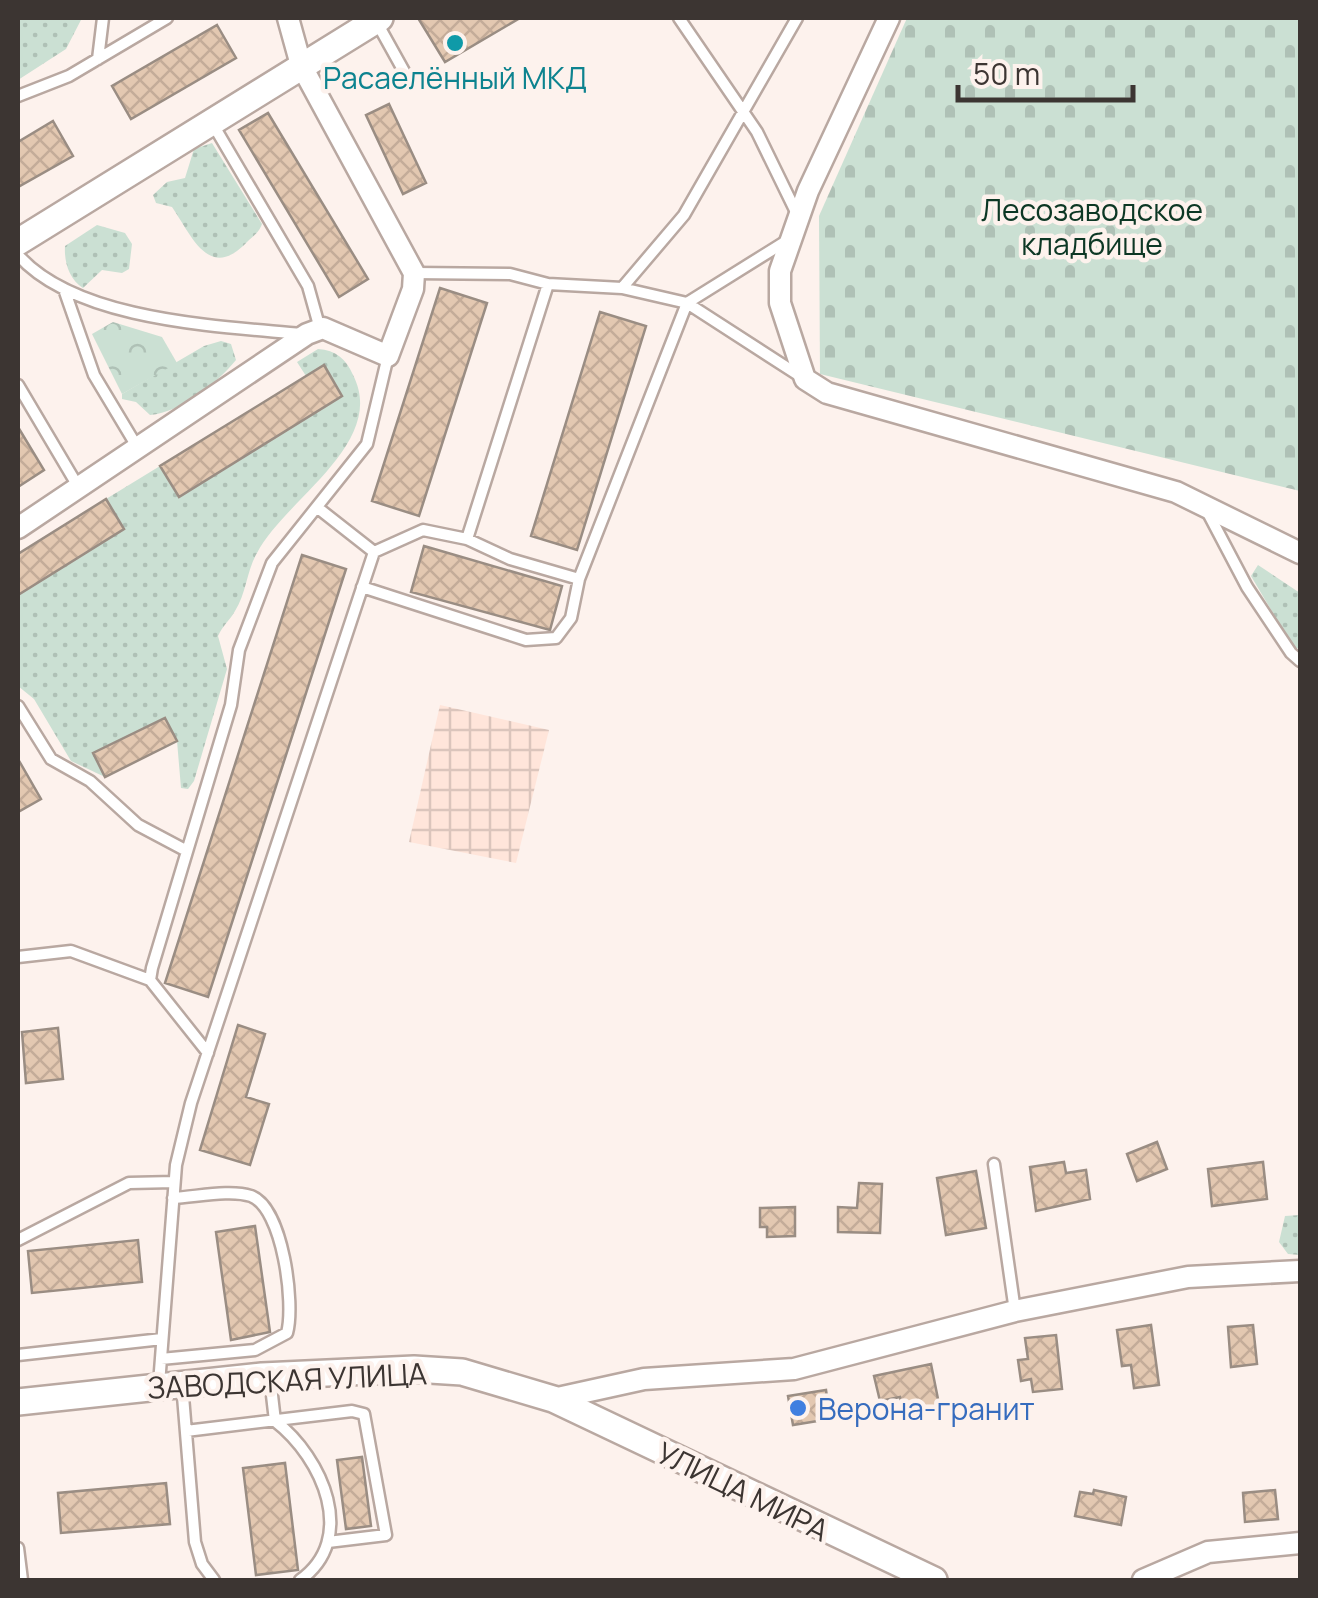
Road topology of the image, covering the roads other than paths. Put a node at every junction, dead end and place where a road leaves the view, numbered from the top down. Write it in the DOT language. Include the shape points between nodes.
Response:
graph roads {
  1 [pos="103,18"];
  2 [pos="167,18"];
  3 [pos="288,18"];
  4 [pos="679,18"];
  5 [pos="797,18"];
  6 [pos="889,18"];
  7 [pos="378,19"];
  8 [pos="98,58"];
  9 [pos="301,65"];
  10 [pos="411,84"];
  11 [pos="18,96"];
  12 [pos="742,110"];
  13 [pos="210,120"];
  14 [pos="795,227"];
  15 [pos="18,242"];
  16 [pos="18,255"];
  17 [pos="414,273"];
  18 [pos="548,284"];
  19 [pos="622,288"];
  20 [pos="64,290"];
  21 [pos="687,303"];
  22 [pos="314,332"];
  23 [pos="388,356"];
  24 [pos="805,379"];
  25 [pos="18,386"];
  26 [pos="139,450"];
  27 [pos="79,488"];
  28 [pos="1204,506"];
  29 [pos="318,508"];
  30 [pos="18,528"];
  31 [pos="466,539"];
  32 [pos="374,552"];
  33 [pos="1300,554"];
  34 [pos="580,579"];
  35 [pos="362,588"];
  36 [pos="1300,660"];
  37 [pos="18,706"];
  38 [pos="187,851"];
  39 [pos="18,956"];
  40 [pos="150,980"];
  41 [pos="208,1053"];
  42 [pos="994,1164"];
  43 [pos="174,1182"];
  44 [pos="173,1198"];
  45 [pos="18,1240"];
  46 [pos="1300,1271"];
  47 [pos="1014,1311"];
  48 [pos="162,1338"];
  49 [pos="18,1355"];
  50 [pos="161,1359"];
  51 [pos="270,1376"];
  52 [pos="170,1384"];
  53 [pos="554,1399"];
  54 [pos="18,1402"];
  55 [pos="275,1421"];
  56 [pos="186,1431"];
  57 [pos="328,1542"];
  58 [pos="1300,1542"];
  59 [pos="18,1548"];
  60 [pos="22,1580"];
  61 [pos="214,1580"];
  62 [pos="300,1580"];
  63 [pos="934,1580"];
  64 [pos="1143,1580"];
  1 -- 8 [label="lane"];
  2 -- 8 [label="lane"];
  3 -- 9 [label="street"];
  4 -- 12 [label="lane"];
  5 -- 12 [label="lane"];
  6 -- 14 [label="street"];
  7 -- 9 [label="street"];
  7 -- 10 [label="lane"];
  8 -- 11 [label="lane"];
  9 -- 13 [label="street"];
  9 -- 17 [label="street"];
  12 -- 14 [label="lane"];
  12 -- 19 [label="lane" via="684,214"];
  13 -- 15 [label="street"];
  13 -- 22 [label="lane" via="308,286"];
  14 -- 21 [label="lane"];
  14 -- 24 [label="street" via="780,271 780,303"];
  16 -- 20 [label="lane"];
  17 -- 18 [label="lane" via="510,274"];
  17 -- 23 [label="street"];
  18 -- 19 [label="lane"];
  18 -- 31 [label="lane"];
  19 -- 21 [label="lane"];
  20 -- 22 [label="lane" via="170,322"];
  20 -- 26 [label="lane" via="94,375"];
  21 -- 24 [label="lane"];
  21 -- 34 [label="lane"];
  22 -- 23 [label="street"];
  22 -- 26 [label="street"];
  23 -- 29 [label="lane" via="368,444"];
  24 -- 28 [label="street" via="827,393 1176,492"];
  25 -- 27 [label="lane"];
  26 -- 27 [label="street"];
  27 -- 30 [label="street"];
  28 -- 33 [label="street"];
  28 -- 36 [label="lane" via="1247,586"];
  29 -- 32 [label="lane"];
  29 -- 38 [label="lane" via="272,563 239,650 232,705"];
  31 -- 32 [label="lane" via="423,530"];
  31 -- 34 [label="lane"];
  32 -- 35 [label="lane"];
  34 -- 35 [label="lane" via="564,631 545,640 526,640"];
  35 -- 41 [label="lane"];
  37 -- 38 [label="lane" via="51,759 90,781 138,825"];
  38 -- 40 [label="lane"];
  39 -- 40 [label="lane" via="71,952"];
  40 -- 41 [label="lane"];
  41 -- 43 [label="lane"];
  42 -- 47 [label="lane"];
  43 -- 44 [label="lane"];
  43 -- 45 [label="lane" via="129,1183"];
  44 -- 48 [label="lane"];
  44 -- 50 [label="lane" via="246,1194 259,1200 277,1225 291,1317 287,1333 255,1350"];
  46 -- 47 [label="street" via="1188,1276"];
  47 -- 53 [label="street" via="794,1369 644,1379"];
  48 -- 49 [label="lane"];
  48 -- 50 [label="lane"];
  50 -- 52 [label="lane"];
  51 -- 52 [label="street, ЗАВОДСКАЯ УЛИЦА"];
  51 -- 53 [label="street, ЗАВОДСКАЯ УЛИЦА" via="414,1368 462,1372"];
  51 -- 55 [label="lane"];
  52 -- 54 [label="street, ЗАВОДСКАЯ УЛИЦА"];
  52 -- 56 [label="lane"];
  53 -- 63 [label="street, УЛИЦА МИРА"];
  55 -- 56 [label="lane"];
  55 -- 57 [label="lane" via="296,1436 326,1486"];
  55 -- 57 [label="lane" via="364,1414 386,1534"];
  56 -- 61 [label="lane" via="195,1542"];
  57 -- 62 [label="lane" via="321,1566"];
  58 -- 64 [label="street" via="1208,1552"];
  59 -- 60 [label="lane"];
}
